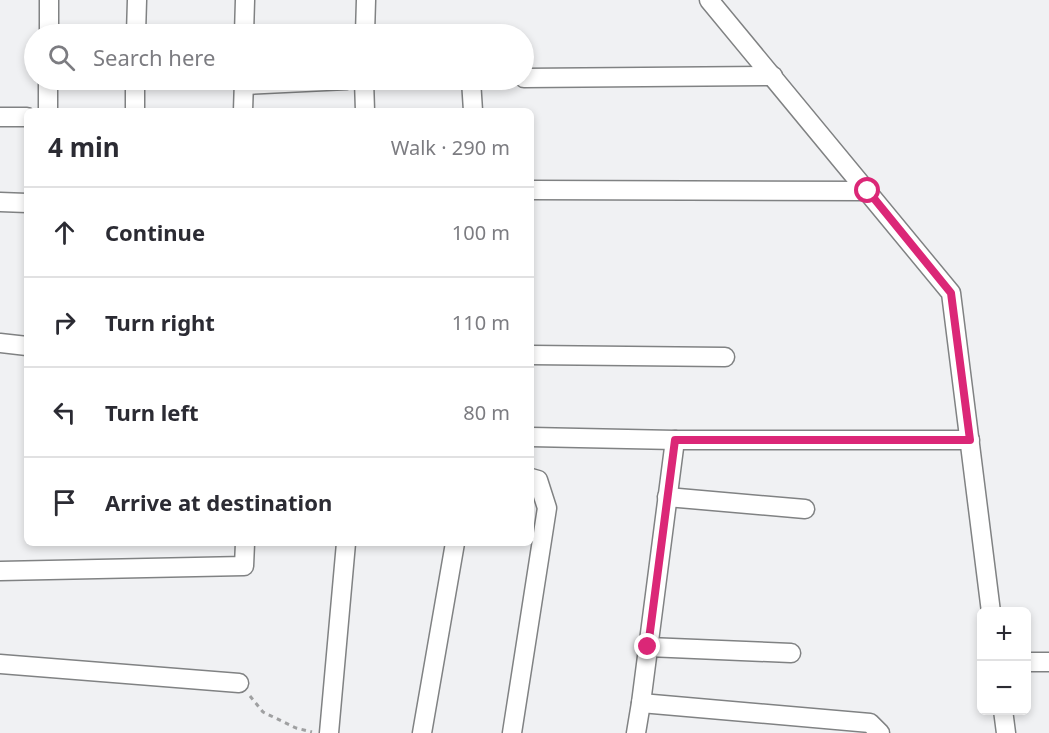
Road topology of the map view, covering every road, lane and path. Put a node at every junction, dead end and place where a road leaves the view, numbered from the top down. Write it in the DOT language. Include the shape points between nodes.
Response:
graph roads {
  1 [pos="49,0"];
  2 [pos="136,0"];
  3 [pos="245,0"];
  4 [pos="366,0"];
  5 [pos="709,0"];
  6 [pos="49,24"];
  7 [pos="136,24"];
  8 [pos="244,24"];
  9 [pos="365,24"];
  10 [pos="773,76"];
  11 [pos="534,78"];
  12 [pos="48,90"];
  13 [pos="135,90"];
  14 [pos="244,90"];
  15 [pos="364,90"];
  16 [pos="472,90"];
  17 [pos="48,108"];
  18 [pos="135,108"];
  19 [pos="243,108"];
  20 [pos="365,108"];
  21 [pos="473,108"];
  22 [pos="0,117"];
  23 [pos="24,117"];
  24 [pos="534,190"];
  25 [pos="868,191"];
  26 [pos="0,201"];
  27 [pos="24,203"];
  28 [pos="0,343"];
  29 [pos="24,346"];
  30 [pos="534,355"];
  31 [pos="725,357"];
  32 [pos="534,437"];
  33 [pos="675,440"];
  34 [pos="970,440"];
  35 [pos="534,479"];
  36 [pos="667,497"];
  37 [pos="805,509"];
  38 [pos="245,546"];
  39 [pos="346,546"];
  40 [pos="454,546"];
  41 [pos="0,571"];
  42 [pos="990,607"];
  43 [pos="648,647"];
  44 [pos="790,653"];
  45 [pos="1031,662"];
  46 [pos="1049,662"];
  47 [pos="0,664"];
  48 [pos="239,683"];
  49 [pos="641,703"];
  50 [pos="1004,715"];
  51 [pos="319,733"];
  52 [pos="329,733"];
  53 [pos="422,733"];
  54 [pos="512,733"];
  55 [pos="636,733"];
  56 [pos="880,733"];
  57 [pos="1006,733"];
  1 -- 6 [label="street"];
  2 -- 7 [label="street"];
  3 -- 8 [label="street"];
  4 -- 9 [label="street"];
  5 -- 10 [label="street"];
  10 -- 11 [label="street"];
  10 -- 25 [label="street"];
  12 -- 17 [label="street"];
  13 -- 18 [label="street"];
  14 -- 19 [label="street"];
  15 -- 20 [label="street"];
  16 -- 21 [label="street"];
  22 -- 23 [label="street"];
  24 -- 25 [label="street"];
  25 -- 34 [label="street" via="951,293"];
  26 -- 27 [label="street"];
  28 -- 29 [label="street"];
  30 -- 31 [label="street"];
  32 -- 33 [label="street"];
  33 -- 34 [label="street"];
  33 -- 36 [label="street"];
  34 -- 42 [label="street"];
  35 -- 54 [label="street" via="538,480 547,508"];
  36 -- 37 [label="street"];
  36 -- 43 [label="street"];
  38 -- 41 [label="street" via="244,566"];
  39 -- 52 [label="street"];
  40 -- 53 [label="street"];
  43 -- 44 [label="street"];
  43 -- 49 [label="street"];
  45 -- 46 [label="street"];
  47 -- 48 [label="street"];
  48 -- 51 [label="path" via="263,712 296,728"];
  49 -- 55 [label="street"];
  49 -- 56 [label="street" via="870,723"];
  50 -- 57 [label="street"];
}
